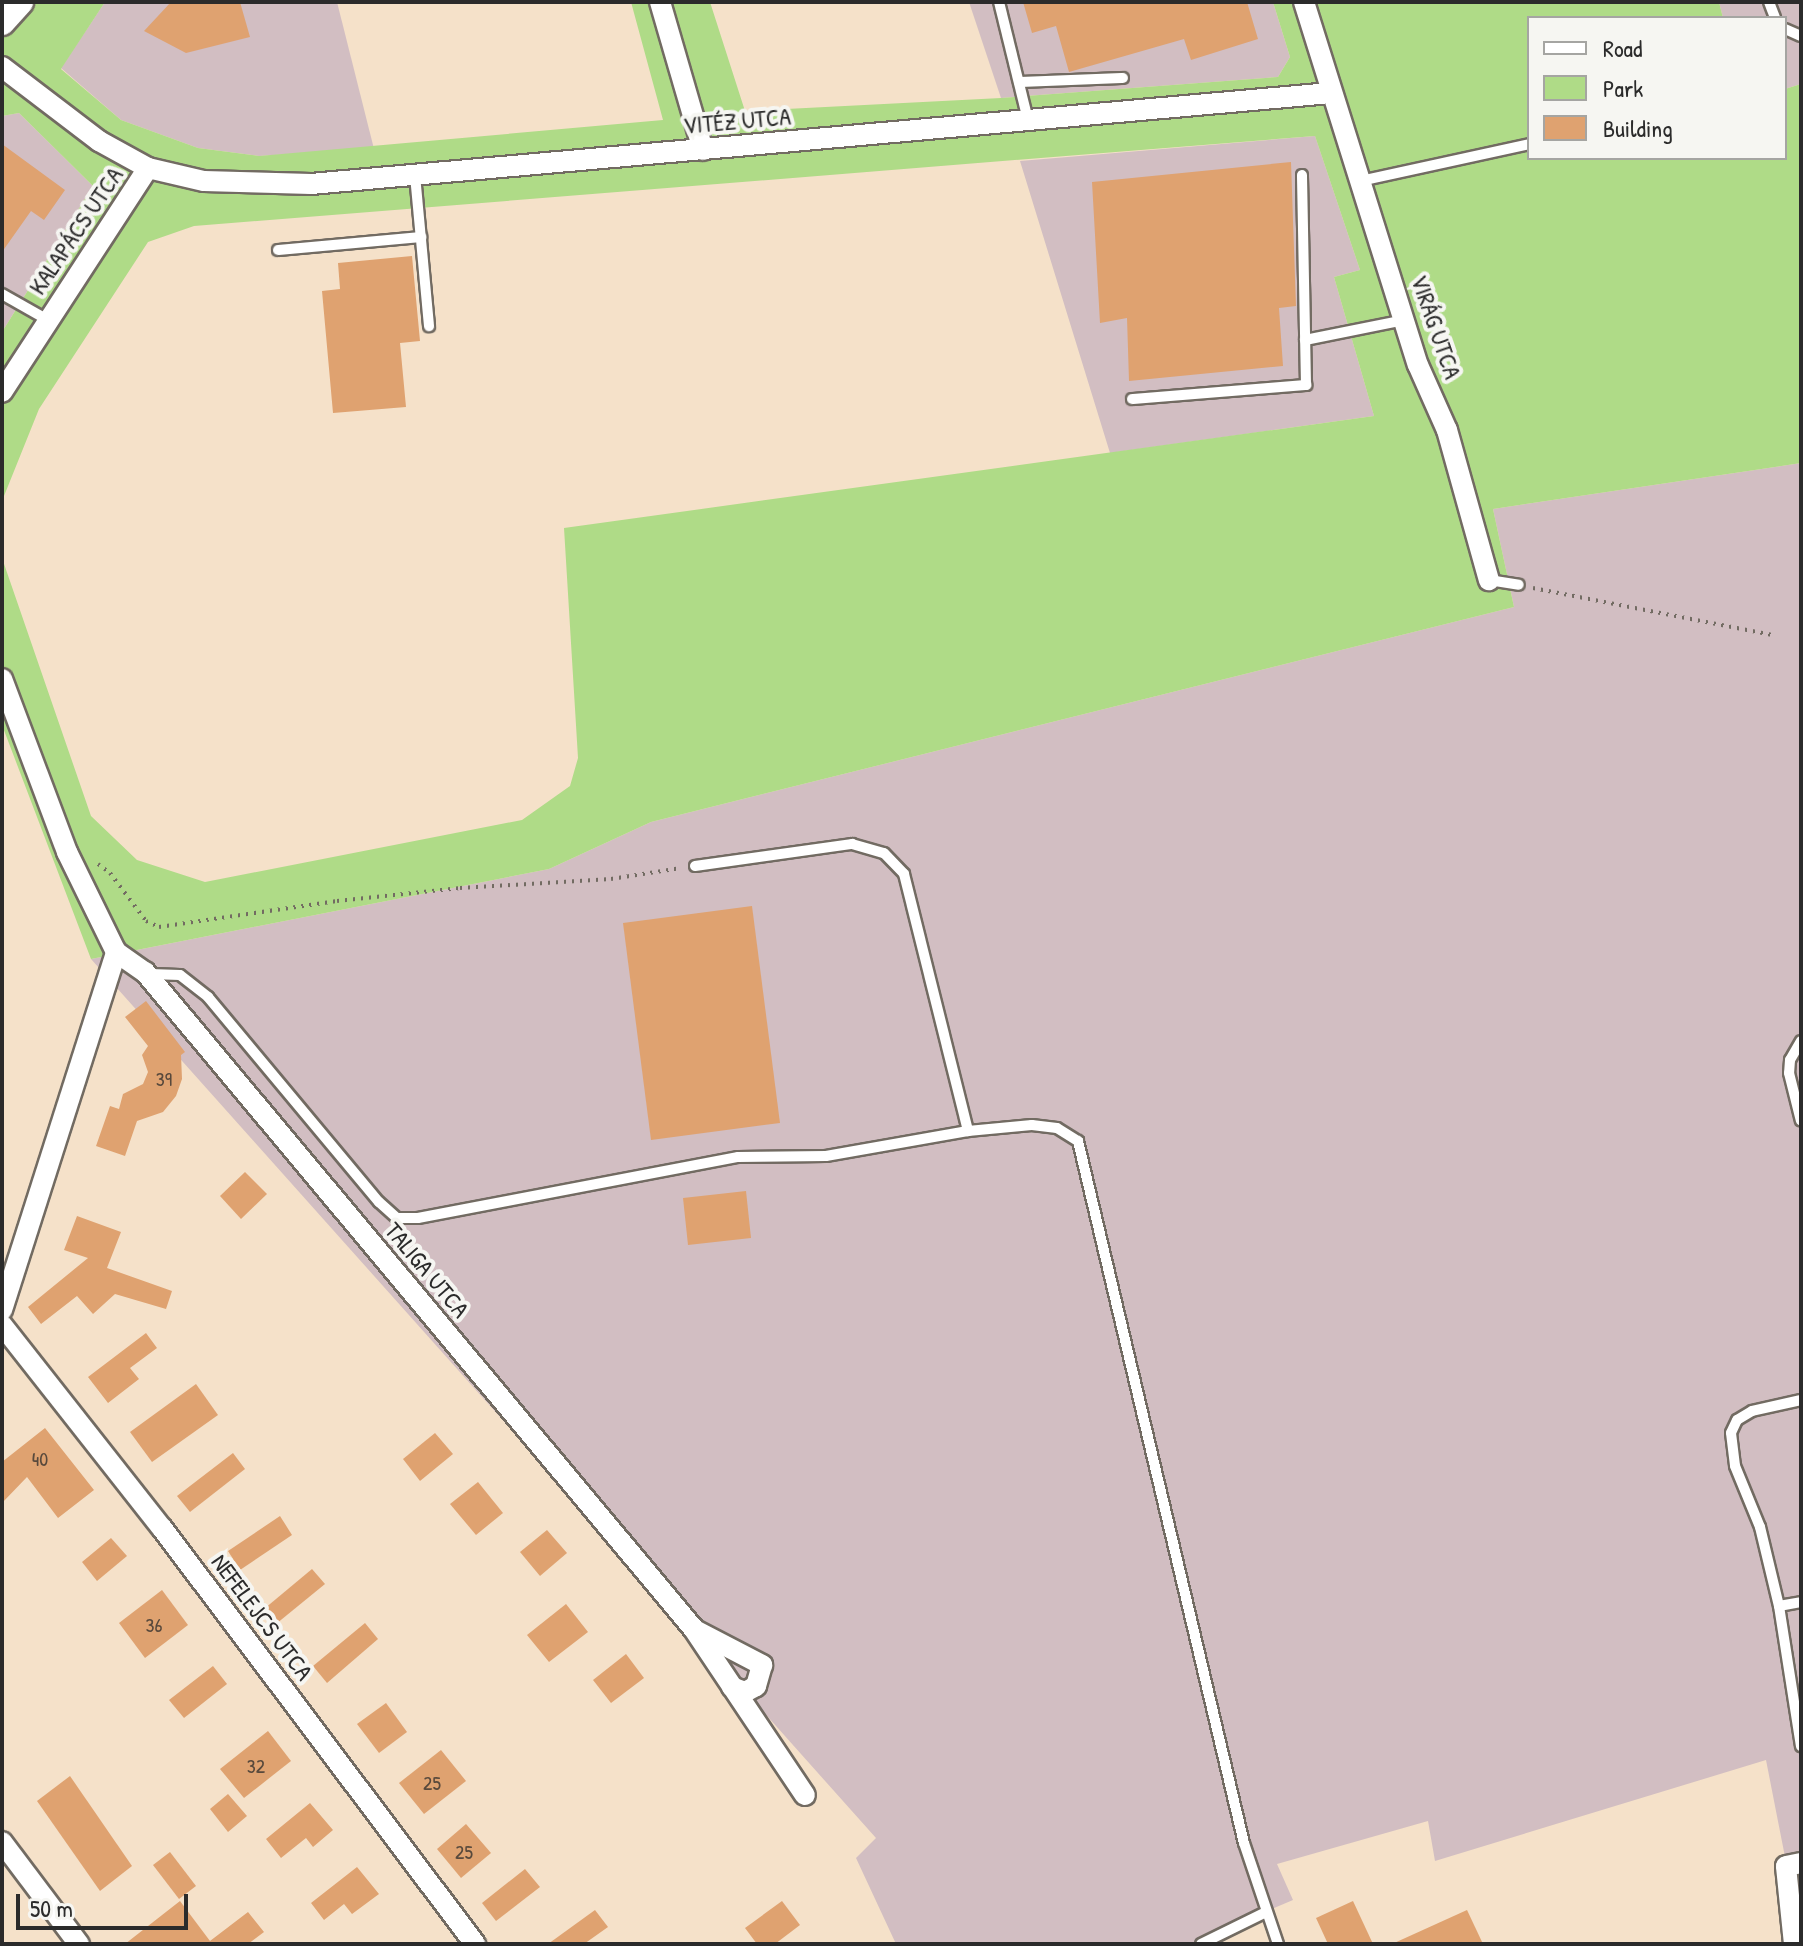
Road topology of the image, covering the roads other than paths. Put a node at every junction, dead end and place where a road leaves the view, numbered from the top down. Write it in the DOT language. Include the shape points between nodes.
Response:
graph roads {
  1 [pos="20,2"];
  2 [pos="660,2"];
  3 [pos="999,2"];
  4 [pos="1304,2"];
  5 [pos="2,22"];
  6 [pos="2,67"];
  7 [pos="1123,78"];
  8 [pos="1019,82"];
  9 [pos="1331,93"];
  10 [pos="1028,121"];
  11 [pos="1527,144"];
  12 [pos="703,150"];
  13 [pos="148,168"];
  14 [pos="415,175"];
  15 [pos="1302,175"];
  16 [pos="1360,181"];
  17 [pos="421,237"];
  18 [pos="278,250"];
  19 [pos="2,294"];
  20 [pos="48,320"];
  21 [pos="1404,320"];
  22 [pos="429,326"];
  23 [pos="1305,340"];
  24 [pos="2,392"];
  25 [pos="1132,399"];
  26 [pos="1489,580"];
  27 [pos="1519,585"];
  28 [pos="2,679"];
  29 [pos="695,866"];
  30 [pos="116,952"];
  31 [pos="145,972"];
  32 [pos="1801,1041"];
  33 [pos="1801,1121"];
  34 [pos="968,1131"];
  35 [pos="2,1310"];
  36 [pos="2,1325"];
  37 [pos="1801,1400"];
  38 [pos="1801,1602"];
  39 [pos="1779,1606"];
  40 [pos="693,1628"];
  41 [pos="732,1687"];
  42 [pos="1801,1746"];
  43 [pos="805,1795"];
  44 [pos="2,1842"];
  45 [pos="1801,1863"];
  46 [pos="1266,1912"];
  47 [pos="79,1944"];
  48 [pos="475,1944"];
  49 [pos="1201,1944"];
  50 [pos="1278,1944"];
  51 [pos="1794,1944"];
  1 -- 5 [label="street"];
  2 -- 12 [label="street"];
  3 -- 8 [label="lane"];
  4 -- 9 [label="street, VIRÁG UTCA"];
  6 -- 13 [label="street, KALAPÁCS UTCA" via="88,134"];
  7 -- 8 [label="lane"];
  8 -- 10 [label="lane"];
  9 -- 10 [label="street, VITÉZ UTCA"];
  9 -- 16 [label="street, VIRÁG UTCA"];
  10 -- 12 [label="street, VITÉZ UTCA"];
  11 -- 16 [label="lane"];
  12 -- 14 [label="street, VITÉZ UTCA"];
  13 -- 14 [label="street, VITÉZ UTCA" via="204,181 267,186"];
  13 -- 20 [label="street, KALAPÁCS UTCA"];
  14 -- 17 [label="lane"];
  15 -- 23 [label="lane"];
  16 -- 21 [label="street, VIRÁG UTCA"];
  17 -- 18 [label="lane"];
  17 -- 22 [label="lane"];
  19 -- 20 [label="lane"];
  20 -- 24 [label="street, KALAPÁCS UTCA"];
  21 -- 23 [label="lane"];
  21 -- 26 [label="street, VIRÁG UTCA" via="1447,430"];
  23 -- 25 [label="lane" via="1306,385"];
  26 -- 27 [label="lane"];
  28 -- 30 [label="street" via="67,852"];
  29 -- 34 [label="lane" via="852,844 884,853 904,874"];
  30 -- 31 [label="street, TALIGA UTCA"];
  30 -- 35 [label="street"];
  31 -- 34 [label="lane" via="180,975 208,997 397,1218 738,1157 826,1156"];
  31 -- 40 [label="street, TALIGA UTCA"];
  32 -- 33 [label="lane" via="1789,1073"];
  34 -- 46 [label="lane" via="1032,1125 1057,1128 1078,1141 1244,1843"];
  36 -- 48 [label="street, NEFELEJCS UTCA"];
  37 -- 39 [label="lane" via="1752,1411 1737,1420 1731,1433 1735,1466 1760,1527"];
  38 -- 39 [label="lane"];
  39 -- 42 [label="lane"];
  40 -- 41 [label="street, TALIGA UTCA"];
  40 -- 41 [label="street, TALIGA UTCA" via="762,1665 756,1686 745,1692"];
  41 -- 43 [label="street, TALIGA UTCA"];
  44 -- 47 [label="street"];
  45 -- 51 [label="street" via="1786,1866"];
  46 -- 49 [label="lane"];
  46 -- 50 [label="lane"];
}
